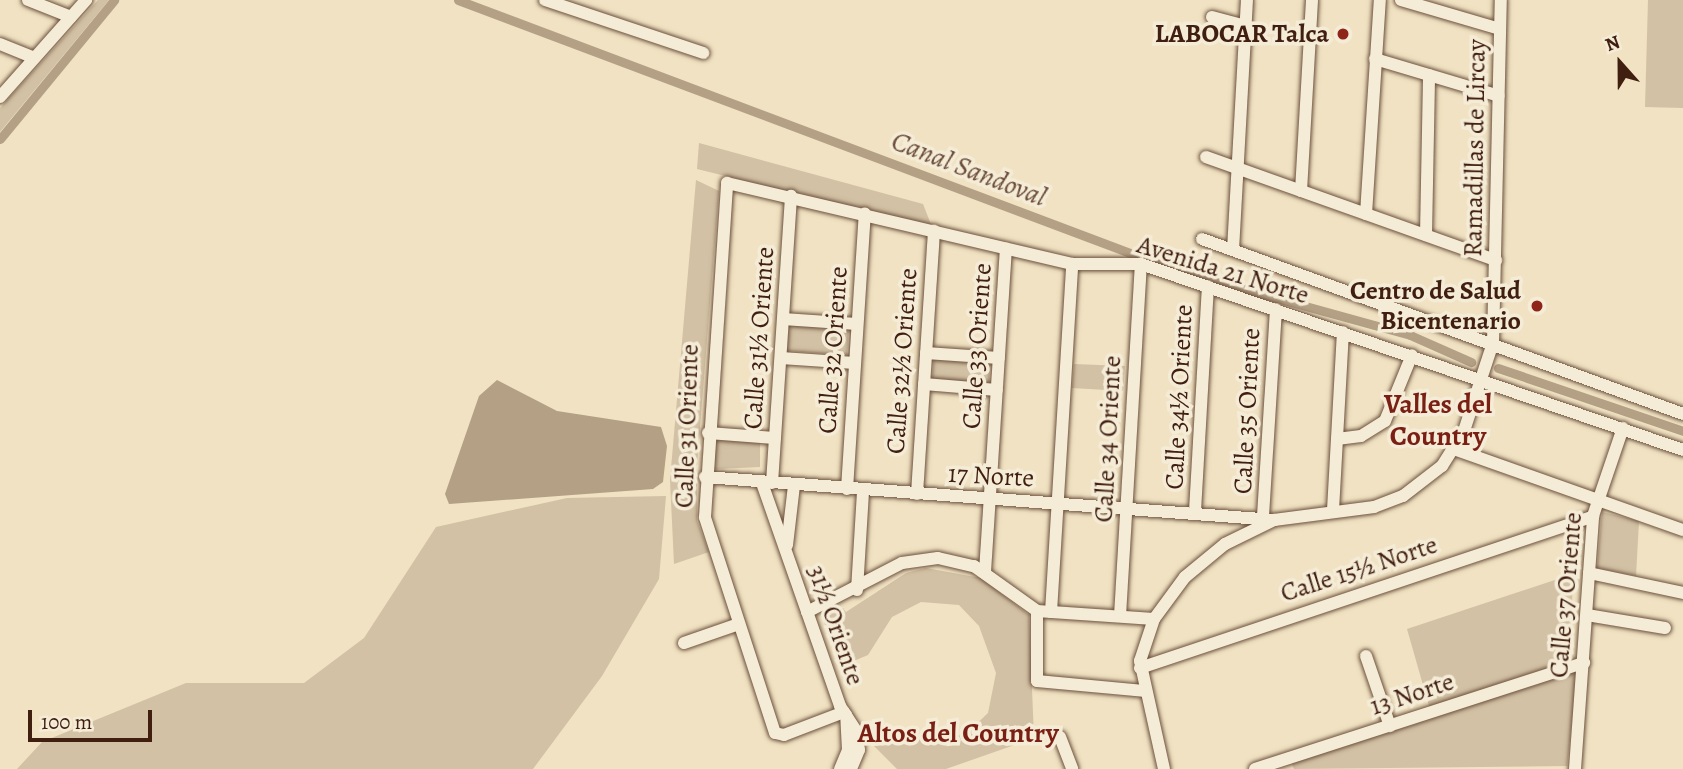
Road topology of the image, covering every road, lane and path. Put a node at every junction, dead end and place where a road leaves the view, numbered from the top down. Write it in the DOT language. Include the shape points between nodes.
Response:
graph roads {
  1 [pos="28,0"];
  2 [pos="86,0"];
  3 [pos="545,0"];
  4 [pos="1247,0"];
  5 [pos="1312,0"];
  6 [pos="1380,0"];
  7 [pos="1401,0"];
  8 [pos="1501,0"];
  9 [pos="71,17"];
  10 [pos="1212,17"];
  11 [pos="1246,26"];
  12 [pos="1500,29"];
  13 [pos="0,44"];
  14 [pos="703,52"];
  15 [pos="34,58"];
  16 [pos="1375,59"];
  17 [pos="1429,75"];
  18 [pos="1499,96"];
  19 [pos="0,97"];
  20 [pos="1206,157"];
  21 [pos="1237,168"];
  22 [pos="723,191"];
  23 [pos="1301,191"];
  24 [pos="791,196"];
  25 [pos="864,214"];
  26 [pos="1366,214"];
  27 [pos="934,231"];
  28 [pos="1426,236"];
  29 [pos="1202,239"];
  30 [pos="1006,249"];
  31 [pos="1233,250"];
  32 [pos="1496,260"];
  33 [pos="1072,264"];
  34 [pos="1140,264"];
  35 [pos="1209,286"];
  36 [pos="1276,309"];
  37 [pos="783,319"];
  38 [pos="858,324"];
  39 [pos="1342,332"];
  40 [pos="1493,343"];
  41 [pos="926,353"];
  42 [pos="1412,355"];
  43 [pos="780,358"];
  44 [pos="999,358"];
  45 [pos="855,363"];
  46 [pos="1482,379"];
  47 [pos="924,384"];
  48 [pos="997,390"];
  49 [pos="1683,414"];
  50 [pos="1623,428"];
  51 [pos="708,433"];
  52 [pos="775,438"];
  53 [pos="1337,439"];
  54 [pos="1454,449"];
  55 [pos="1683,450"];
  56 [pos="705,477"];
  57 [pos="767,483"];
  58 [pos="794,485"];
  59 [pos="847,489"];
  60 [pos="863,491"];
  61 [pos="917,494"];
  62 [pos="990,498"];
  63 [pos="1596,501"];
  64 [pos="1058,502"];
  65 [pos="1126,507"];
  66 [pos="1333,510"];
  67 [pos="1195,511"];
  68 [pos="1593,516"];
  69 [pos="1269,518"];
  70 [pos="1683,530"];
  71 [pos="787,549"];
  72 [pos="985,572"];
  73 [pos="1589,573"];
  74 [pos="857,590"];
  75 [pos="1683,593"];
  76 [pos="1037,611"];
  77 [pos="807,612"];
  78 [pos="1051,612"];
  79 [pos="1587,615"];
  80 [pos="1120,616"];
  81 [pos="1154,619"];
  82 [pos="739,624"];
  83 [pos="1665,628"];
  84 [pos="684,643"];
  85 [pos="1366,656"];
  86 [pos="1584,663"];
  87 [pos="1140,668"];
  88 [pos="1144,691"];
  89 [pos="845,713"];
  90 [pos="1390,726"];
  91 [pos="1060,737"];
  92 [pos="840,769"];
  93 [pos="851,769"];
  94 [pos="1072,769"];
  95 [pos="1164,769"];
  96 [pos="1255,769"];
  97 [pos="1575,769"];
  1 -- 9 [label="street"];
  2 -- 9 [label="street"];
  3 -- 14 [label="street"];
  4 -- 11 [label="street"];
  5 -- 23 [label="street"];
  6 -- 16 [label="street"];
  7 -- 12 [label="street"];
  8 -- 12 [label="street, Ramadillas de Lircay"];
  9 -- 15 [label="street"];
  10 -- 11 [label="street"];
  11 -- 21 [label="street"];
  12 -- 18 [label="street, Ramadillas de Lircay"];
  13 -- 15 [label="street"];
  15 -- 19 [label="street"];
  16 -- 17 [label="street"];
  16 -- 26 [label="street"];
  17 -- 18 [label="street"];
  17 -- 28 [label="street"];
  18 -- 32 [label="street, Ramadillas de Lircay"];
  20 -- 21 [label="street"];
  21 -- 23 [label="street"];
  21 -- 31 [label="street"];
  22 -- 24 [label="street, Avenida 21 Norte" via="736,181"];
  22 -- 51 [label="street, Calle 31 Oriente"];
  23 -- 26 [label="street"];
  24 -- 25 [label="street, Avenida 21 Norte"];
  24 -- 37 [label="street, Calle 31½ Oriente"];
  25 -- 27 [label="street, Avenida 21 Norte"];
  25 -- 38 [label="street, Calle 32 Oriente"];
  26 -- 28 [label="street"];
  27 -- 30 [label="street, Avenida 21 Norte"];
  27 -- 41 [label="street, Calle 32½ Oriente"];
  28 -- 32 [label="street"];
  29 -- 31 [label="street, Avenida 21 Norte"];
  30 -- 33 [label="street, Avenida 21 Norte"];
  30 -- 44 [label="street, Calle 33 Oriente"];
  31 -- 40 [label="street, Avenida 21 Norte"];
  32 -- 40 [label="street, Ramadillas de Lircay"];
  33 -- 34 [label="street, Avenida 21 Norte"];
  33 -- 64 [label="street"];
  34 -- 35 [label="street, Avenida 21 Norte"];
  34 -- 65 [label="street, Calle 34 Oriente"];
  35 -- 36 [label="street, Avenida 21 Norte"];
  35 -- 67 [label="street, Calle 34½ Oriente"];
  36 -- 39 [label="street, Avenida 21 Norte"];
  36 -- 69 [label="street, Calle 35 Oriente"];
  37 -- 38 [label="street"];
  37 -- 43 [label="street, Calle 31½ Oriente"];
  38 -- 45 [label="street, Calle 32 Oriente"];
  39 -- 42 [label="street, Avenida 21 Norte"];
  39 -- 53 [label="street"];
  40 -- 46 [label="street, Ramadillas de Lircay"];
  40 -- 49 [label="street, Avenida 21 Norte"];
  41 -- 44 [label="street"];
  41 -- 47 [label="street, Calle 32½ Oriente"];
  42 -- 46 [label="street, Avenida 21 Norte"];
  42 -- 53 [label="street" via="1385,421 1361,436"];
  43 -- 45 [label="street"];
  43 -- 52 [label="street, Calle 31½ Oriente"];
  44 -- 48 [label="street, Calle 33 Oriente"];
  45 -- 59 [label="street, Calle 32 Oriente"];
  46 -- 50 [label="street, Avenida 21 Norte"];
  46 -- 54 [label="street, Ramadillas de Lircay"];
  47 -- 48 [label="street"];
  47 -- 61 [label="street, Calle 32½ Oriente"];
  48 -- 62 [label="street, Calle 33 Oriente"];
  50 -- 55 [label="street, Avenida 21 Norte"];
  50 -- 63 [label="street, Calle 37 Oriente"];
  51 -- 52 [label="street"];
  51 -- 56 [label="street, Calle 31 Oriente"];
  52 -- 57 [label="street, Calle 31½ Oriente"];
  53 -- 66 [label="street"];
  54 -- 63 [label="street"];
  54 -- 66 [label="street" via="1403,496 1374,507"];
  56 -- 57 [label="street, 17 Norte"];
  56 -- 82 [label="street, Calle 31 Oriente" via="708,528"];
  57 -- 58 [label="street, 17 Norte"];
  57 -- 71 [label="street, 31½ Oriente"];
  58 -- 59 [label="street, 17 Norte"];
  58 -- 71 [label="street, 31½ Oriente"];
  59 -- 60 [label="street, 17 Norte"];
  60 -- 61 [label="street, 17 Norte"];
  60 -- 74 [label="street"];
  61 -- 62 [label="street, 17 Norte"];
  62 -- 64 [label="street, 17 Norte"];
  62 -- 72 [label="street, Calle 33 Oriente"];
  63 -- 68 [label="street, Calle 37 Oriente"];
  63 -- 70 [label="street"];
  64 -- 65 [label="street, 17 Norte"];
  64 -- 78 [label="street"];
  65 -- 67 [label="street, 17 Norte"];
  65 -- 80 [label="street, Calle 34 Oriente"];
  66 -- 69 [label="street"];
  67 -- 69 [label="street, 17 Norte"];
  68 -- 73 [label="street, Calle 37 Oriente"];
  68 -- 87 [label="street, Calle 15½ Norte"];
  69 -- 81 [label="street" via="1206,558"];
  71 -- 77 [label="street, 31½ Oriente"];
  72 -- 74 [label="street" via="966,562 922,558 893,567"];
  72 -- 76 [label="street"];
  73 -- 75 [label="street"];
  73 -- 79 [label="street, Calle 37 Oriente"];
  74 -- 77 [label="street"];
  76 -- 78 [label="street"];
  76 -- 88 [label="street" via="1035,679"];
  77 -- 89 [label="street, 31½ Oriente"];
  78 -- 80 [label="street"];
  79 -- 83 [label="street"];
  79 -- 86 [label="street, Calle 37 Oriente"];
  80 -- 81 [label="street"];
  81 -- 87 [label="street"];
  82 -- 84 [label="street"];
  82 -- 89 [label="street, Calle 31 Oriente" via="777,735"];
  85 -- 90 [label="street"];
  86 -- 90 [label="street, 13 Norte"];
  86 -- 97 [label="street, Calle 37 Oriente"];
  87 -- 88 [label="street"];
  88 -- 95 [label="street"];
  89 -- 92 [label="street, 31½ Oriente" via="848,750"];
  89 -- 93 [label="street, 31½ Oriente" via="859,744"];
  90 -- 96 [label="street, 13 Norte"];
  91 -- 94 [label="street"];
}
